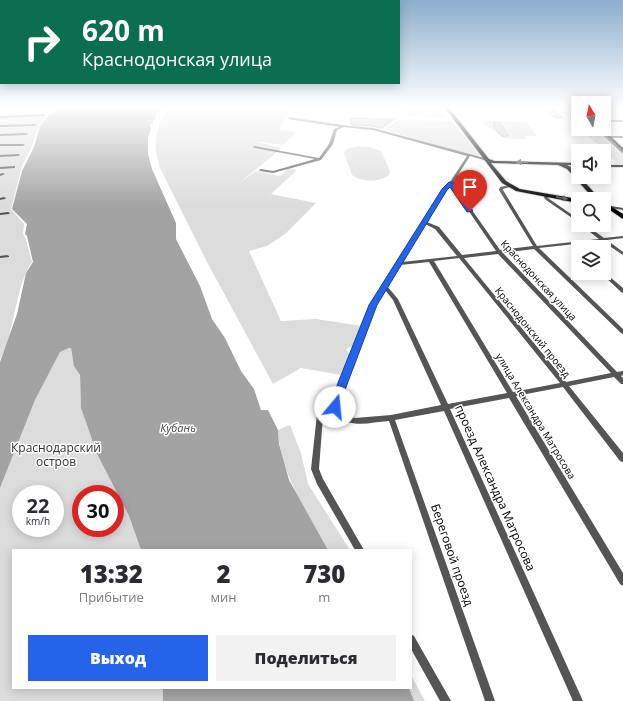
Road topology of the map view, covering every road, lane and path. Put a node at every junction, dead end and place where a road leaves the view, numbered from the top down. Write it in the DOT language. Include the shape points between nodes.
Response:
graph roads {
  1 [pos="332,141"];
  2 [pos="414,141"];
  3 [pos="472,141"];
  4 [pos="612,141"];
  5 [pos="23,144"];
  6 [pos="0,145"];
  7 [pos="255,147"];
  8 [pos="623,151"];
  9 [pos="18,155"];
  10 [pos="0,156"];
  11 [pos="468,156"];
  12 [pos="320,159"];
  13 [pos="487,160"];
  14 [pos="558,163"];
  15 [pos="571,164"];
  16 [pos="611,166"];
  17 [pos="623,166"];
  18 [pos="14,167"];
  19 [pos="0,168"];
  20 [pos="569,168"];
  21 [pos="260,170"];
  22 [pos="451,183"];
  23 [pos="509,186"];
  24 [pos="591,192"];
  25 [pos="546,195"];
  26 [pos="571,200"];
  27 [pos="611,206"];
  28 [pos="611,209"];
  29 [pos="623,209"];
  30 [pos="8,213"];
  31 [pos="0,214"];
  32 [pos="571,216"];
  33 [pos="623,217"];
  34 [pos="423,222"];
  35 [pos="592,232"];
  36 [pos="623,237"];
  37 [pos="603,240"];
  38 [pos="571,243"];
  39 [pos="611,246"];
  40 [pos="536,248"];
  41 [pos="499,252"];
  42 [pos="623,254"];
  43 [pos="7,256"];
  44 [pos="0,257"];
  45 [pos="460,257"];
  46 [pos="431,261"];
  47 [pos="399,264"];
  48 [pos="611,280"];
  49 [pos="385,287"];
  50 [pos="623,291"];
  51 [pos="623,332"];
  52 [pos="620,374"];
  53 [pos="623,382"];
  54 [pos="565,384"];
  55 [pos="512,396"];
  56 [pos="335,407"];
  57 [pos="446,408"];
  58 [pos="391,418"];
  59 [pos="623,459"];
  60 [pos="359,549"];
  61 [pos="623,581"];
  62 [pos="412,642"];
  63 [pos="446,701"];
  64 [pos="490,701"];
  65 [pos="578,701"];
  1 -- 12 [label="street"];
  2 -- 11 [label="street"];
  3 -- 13 [label="main road"];
  4 -- 8 [label="main road"];
  5 -- 6 [label="street"];
  7 -- 12 [label="street"];
  9 -- 10 [label="street"];
  11 -- 13 [label="street"];
  11 -- 22 [label="street"];
  12 -- 21 [label="street" via="273,172"];
  14 -- 13 [label="main road, one-way"];
  13 -- 23 [label="main road"];
  14 -- 15 [label="main road"];
  14 -- 20 [label="main road"];
  16 -- 17 [label="main road"];
  18 -- 19 [label="street"];
  20 -- 24 [label="main road"];
  22 -- 34 [label="street"];
  22 -- 41 [label="street, Краснодонская улица"];
  23 -- 25 [label="main road"];
  23 -- 40 [label="street" via="501,190"];
  25 -- 26 [label="main road, one-way"];
  25 -- 32 [label="street"];
  27 -- 29 [label="street"];
  28 -- 33 [label="main road"];
  30 -- 31 [label="street"];
  34 -- 45 [label="street, Краснодонский проезд" via="437,228"];
  34 -- 47 [label="street"];
  35 -- 37 [label="street"];
  36 -- 37 [label="street"];
  38 -- 40 [label="street"];
  39 -- 42 [label="street"];
  40 -- 41 [label="street"];
  40 -- 51 [label="street"];
  41 -- 45 [label="street"];
  41 -- 52 [label="street, Краснодонская улица"];
  43 -- 44 [label="street"];
  45 -- 46 [label="street"];
  45 -- 54 [label="street, Краснодонский проезд"];
  46 -- 47 [label="street"];
  46 -- 55 [label="street, улица Александра Матросова"];
  47 -- 49 [label="street"];
  48 -- 50 [label="street"];
  49 -- 56 [label="street" via="373,305"];
  49 -- 57 [label="street, проезд Александра Матросова" via="395,299"];
  52 -- 53 [label="street, Краснодонская улица"];
  52 -- 54 [label="street"];
  54 -- 55 [label="street"];
  54 -- 59 [label="street, Краснодонский проезд"];
  55 -- 57 [label="street"];
  55 -- 61 [label="street, улица Александра Матросова"];
  56 -- 58 [label="street" via="349,420"];
  56 -- 60 [label="street" via="320,414 315,469"];
  57 -- 58 [label="street"];
  57 -- 65 [label="street, проезд Александра Матросова"];
  58 -- 64 [label="street, Береговой проезд"];
  62 -- 63 [label="street"];
}
